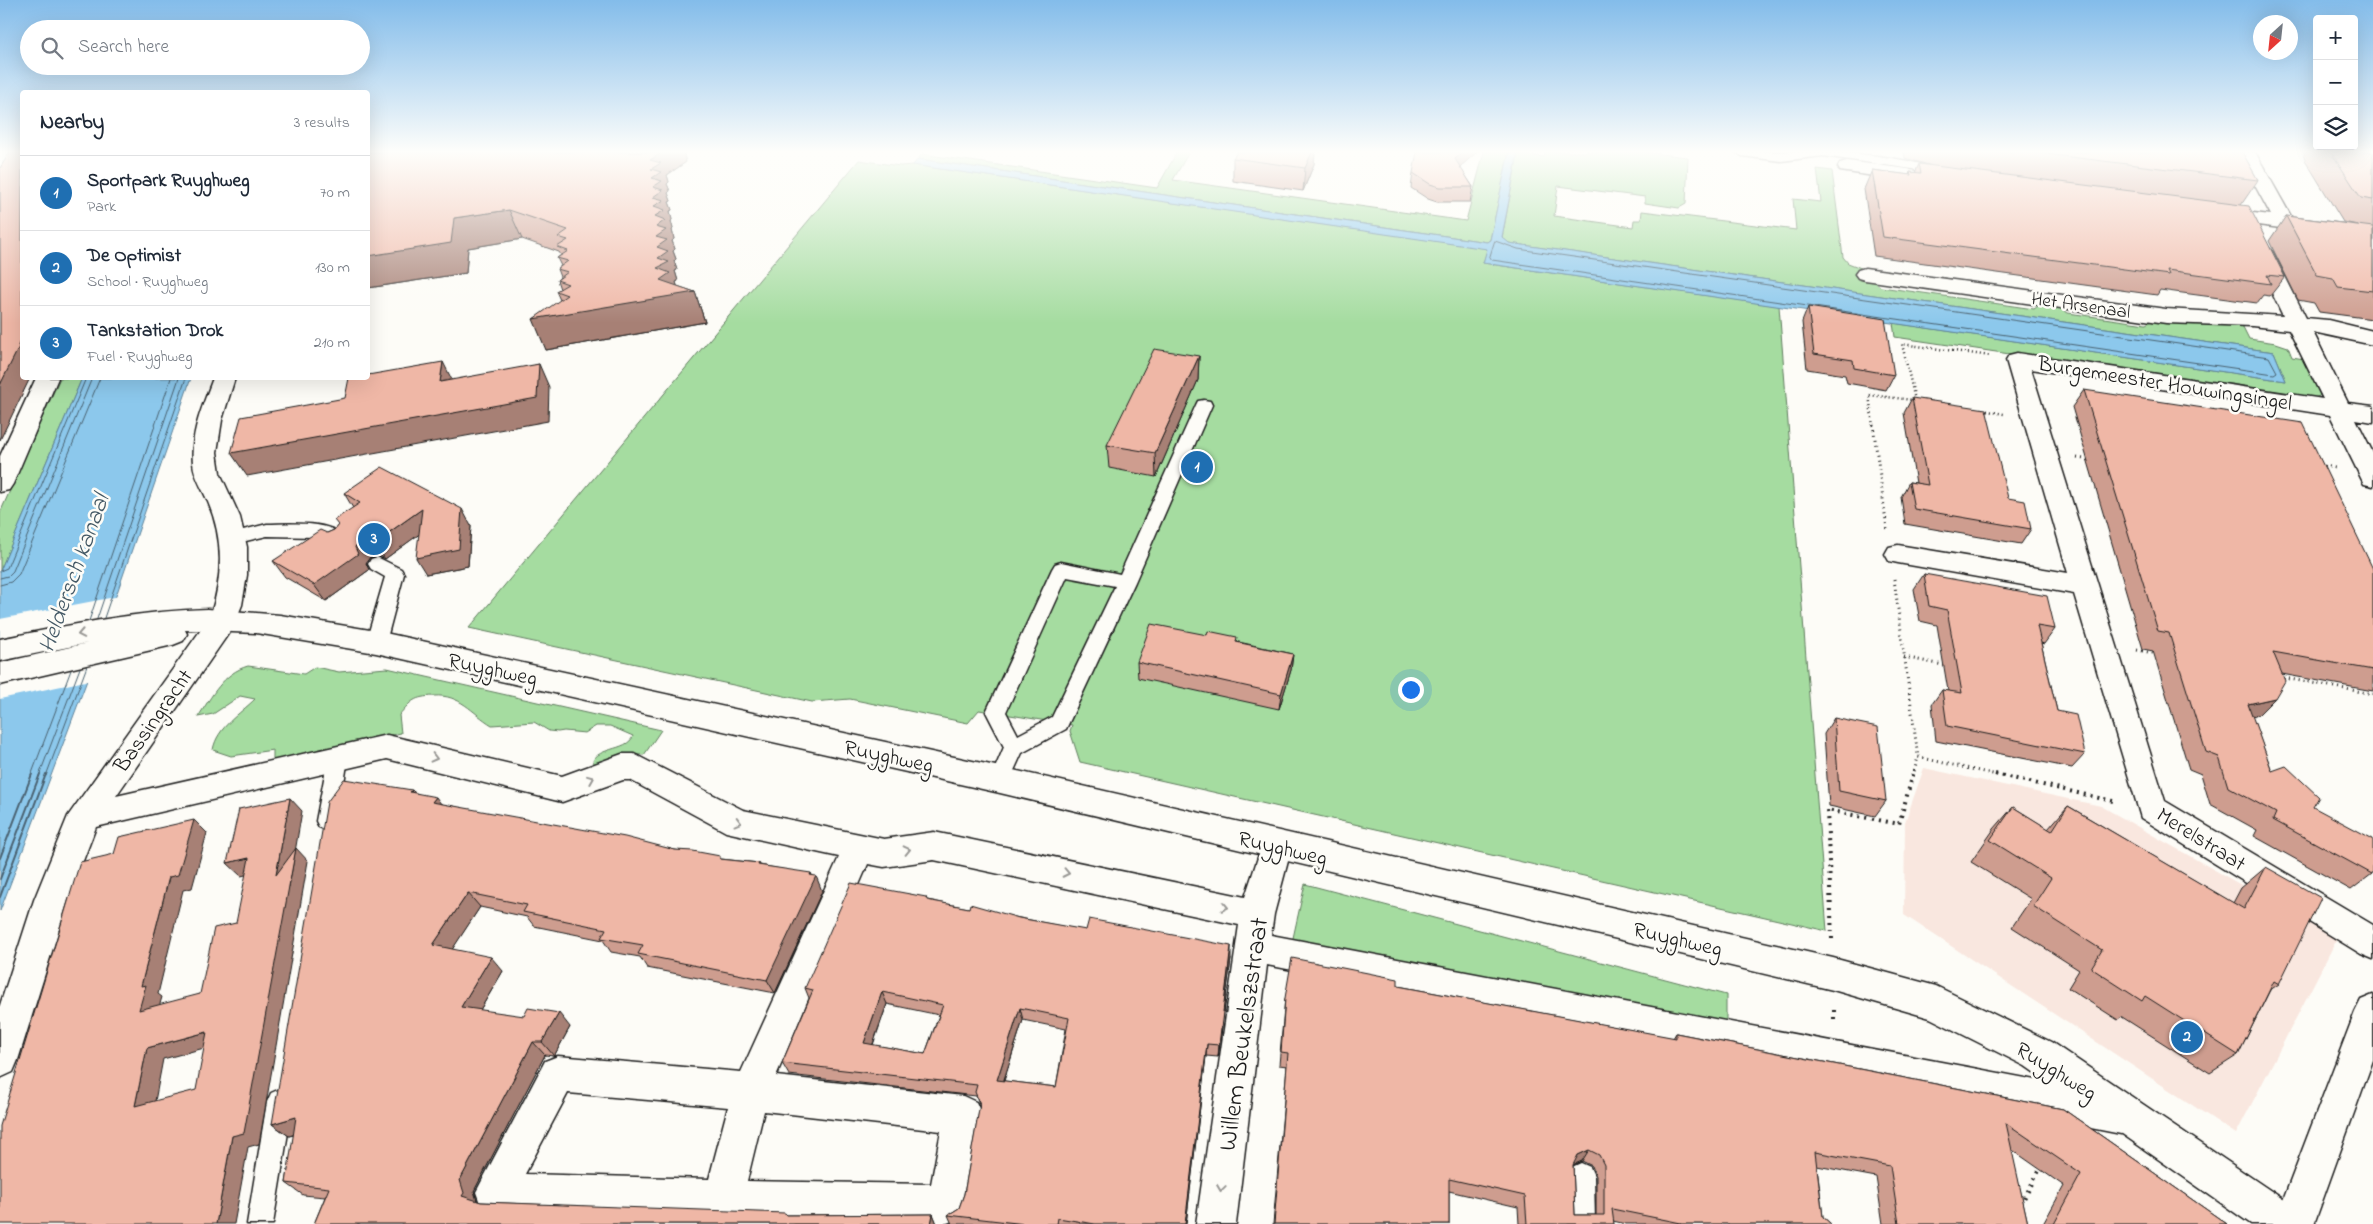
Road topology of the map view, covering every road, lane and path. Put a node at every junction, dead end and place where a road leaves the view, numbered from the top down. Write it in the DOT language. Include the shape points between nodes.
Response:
graph roads {
  1 [pos="2277,209"];
  2 [pos="2197,212"];
  3 [pos="2245,218"];
  4 [pos="2285,223"];
  5 [pos="2373,234"];
  6 [pos="1865,274"];
  7 [pos="2297,325"];
  8 [pos="2373,338"];
  9 [pos="2017,360"];
  10 [pos="46,380"];
  11 [pos="223,380"];
  12 [pos="1913,400"];
  13 [pos="1922,402"];
  14 [pos="1204,405"];
  15 [pos="2338,409"];
  16 [pos="1978,410"];
  17 [pos="2373,414"];
  18 [pos="2034,418"];
  19 [pos="9,446"];
  20 [pos="2045,453"];
  21 [pos="2093,461"];
  22 [pos="2316,465"];
  23 [pos="2372,476"];
  24 [pos="0,484"];
  25 [pos="233,538"];
  26 [pos="338,542"];
  27 [pos="1893,551"];
  28 [pos="378,564"];
  29 [pos="1126,582"];
  30 [pos="2085,586"];
  31 [pos="223,620"];
  32 [pos="125,636"];
  33 [pos="376,642"];
  34 [pos="2102,643"];
  35 [pos="0,650"];
  36 [pos="2159,654"];
  37 [pos="1904,657"];
  38 [pos="1952,666"];
  39 [pos="0,674"];
  40 [pos="2273,676"];
  41 [pos="2373,694"];
  42 [pos="1014,747"];
  43 [pos="1918,757"];
  44 [pos="338,758"];
  45 [pos="1000,780"];
  46 [pos="2152,809"];
  47 [pos="84,816"];
  48 [pos="323,845"];
  49 [pos="1276,846"];
  50 [pos="859,848"];
  51 [pos="1256,930"];
  52 [pos="2373,943"];
  53 [pos="1834,974"];
  54 [pos="2373,1012"];
  55 [pos="1833,1059"];
  56 [pos="0,1060"];
  57 [pos="284,1078"];
  58 [pos="751,1091"];
  59 [pos="2129,1117"];
  60 [pos="2042,1165"];
  61 [pos="1582,1176"];
  62 [pos="723,1199"];
  63 [pos="2020,1207"];
  64 [pos="260,1224"];
  65 [pos="1216,1224"];
  66 [pos="1582,1224"];
  67 [pos="2284,1224"];
  68 [pos="2294,1224"];
  1 -- 4 [label="street"];
  2 -- 3 [label="street"];
  3 -- 4 [label="street"];
  3 -- 7 [label="street"];
  4 -- 5 [label="street"];
  6 -- 7 [label="street, Het Arsenaal" via="2166,316 2252,319"];
  7 -- 8 [label="street, Het Arsenaal" via="2328,327"];
  7 -- 15 [label="street"];
  9 -- 12 [label="path" via="1902,344"];
  9 -- 15 [label="street, Burgemeester Houwingsingel"];
  9 -- 18 [label="street, Burgemeester Houwingsingel"];
  10 -- 19 [label="street"];
  11 -- 25 [label="street, Bassingracht" via="205,444 205,465"];
  12 -- 13 [label="path"];
  12 -- 27 [label="path" via="1869,394"];
  14 -- 29 [label="lane"];
  15 -- 17 [label="street, Burgemeester Houwingsingel"];
  15 -- 23 [label="street"];
  16 -- 18 [label="path"];
  18 -- 20 [label="street, Merelstraat"];
  19 -- 24 [label="street"];
  20 -- 21 [label="path"];
  20 -- 30 [label="street, Merelstraat"];
  22 -- 23 [label="path"];
  25 -- 26 [label="lane" via="267,530 319,531"];
  25 -- 31 [label="street, Bassingracht" via="235,582"];
  27 -- 30 [label="street"];
  27 -- 37 [label="path"];
  28 -- 33 [label="lane" via="394,574"];
  29 -- 42 [label="lane" via="1059,723"];
  29 -- 42 [label="lane" via="1061,569 996,712"];
  30 -- 34 [label="street, Merelstraat"];
  31 -- 32 [label="street, Ruyghweg"];
  31 -- 33 [label="street, Ruyghweg" via="271,624"];
  31 -- 47 [label="street, Bassingracht"];
  32 -- 35 [label="street, Ruyghweg, one-way"];
  32 -- 39 [label="street, Ruyghweg"];
  33 -- 45 [label="street, Ruyghweg"];
  34 -- 36 [label="path"];
  34 -- 46 [label="street, Merelstraat"];
  37 -- 38 [label="path"];
  37 -- 43 [label="path"];
  40 -- 41 [label="path"];
  42 -- 45 [label="lane"];
  43 -- 46 [label="path"];
  43 -- 53 [label="path" via="1899,824 1826,810"];
  44 -- 47 [label="street"];
  44 -- 48 [label="lane"];
  44 -- 50 [label="street, one-way" via="387,747 562,789 622,767 634,767 731,820"];
  45 -- 49 [label="street, Ruyghweg"];
  46 -- 52 [label="street, Merelstraat"];
  47 -- 56 [label="street, Bassingracht" via="50,900"];
  49 -- 51 [label="street, Willem Beukelszstraat"];
  49 -- 53 [label="street, Ruyghweg"];
  50 -- 51 [label="street, one-way" via="892,854 934,846"];
  50 -- 58 [label="street"];
  51 -- 55 [label="street"];
  51 -- 65 [label="street, Willem Beukelszstraat, one-way"];
  53 -- 55 [label="path"];
  53 -- 59 [label="street, Ruyghweg" via="1936,1003 2038,1054"];
  54 -- 68 [label="street"];
  55 -- 59 [label="street"];
  57 -- 64 [label="lane"];
  58 -- 62 [label="street"];
  58 -- 62 [label="street" via="962,1115 947,1204 813,1210"];
  58 -- 62 [label="street" via="558,1074 495,1192"];
  59 -- 67 [label="street, Ruyghweg"];
  60 -- 63 [label="path"];
  61 -- 66 [label="lane"];
}
